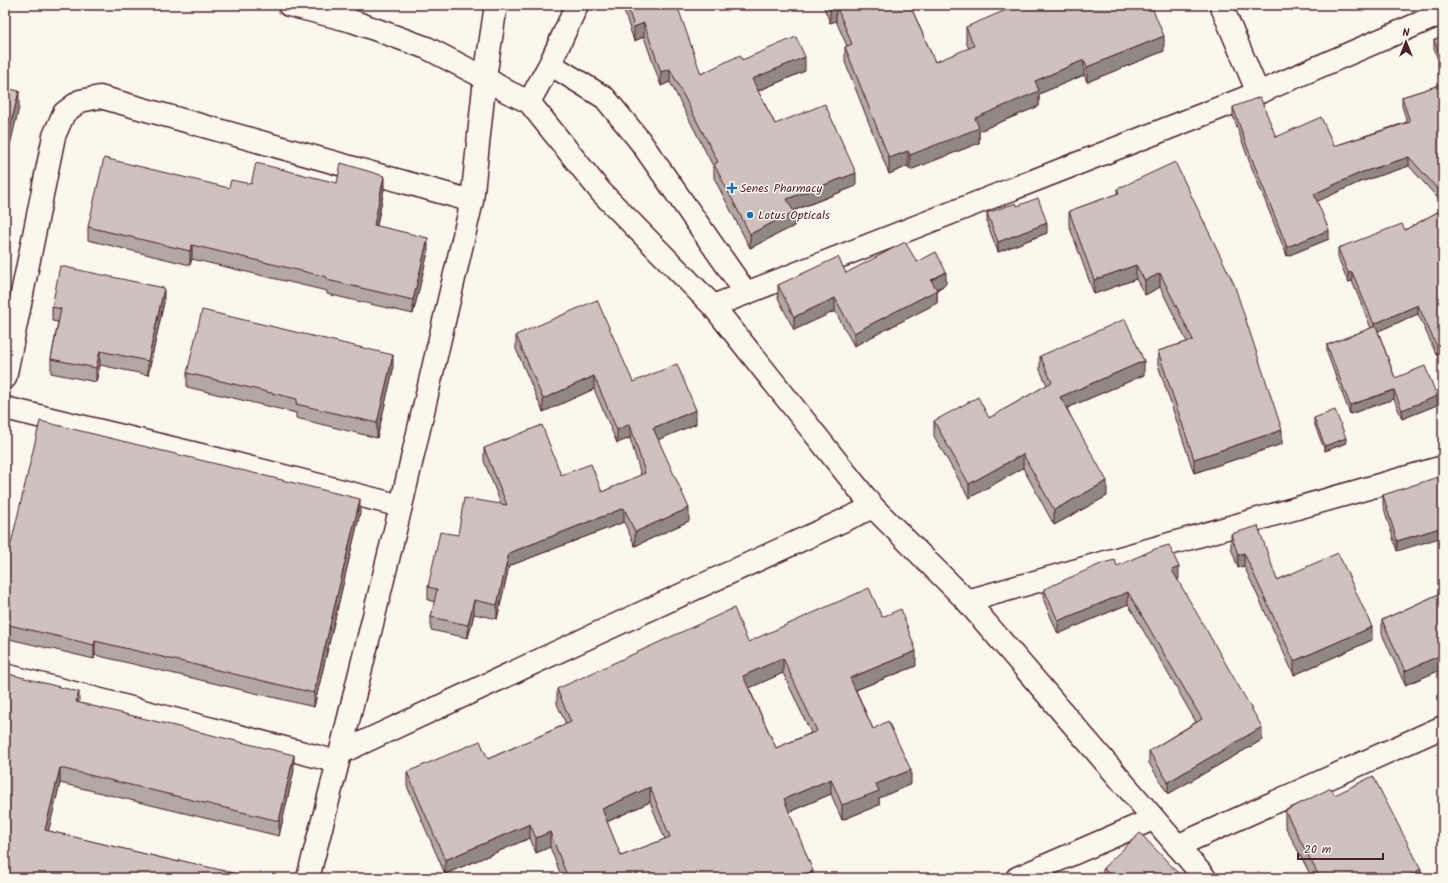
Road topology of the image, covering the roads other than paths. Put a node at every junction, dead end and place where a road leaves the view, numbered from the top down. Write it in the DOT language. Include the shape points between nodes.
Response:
graph roads {
  1 [pos="289,5"];
  2 [pos="496,5"];
  3 [pos="577,5"];
  4 [pos="1221,5"];
  5 [pos="1443,13"];
  6 [pos="550,64"];
  7 [pos="485,78"];
  8 [pos="1258,93"];
  9 [pos="529,102"];
  10 [pos="472,201"];
  11 [pos="746,293"];
  12 [pos="713,306"];
  13 [pos="6,367"];
  14 [pos="5,408"];
  15 [pos="1443,467"];
  16 [pos="401,506"];
  17 [pos="873,507"];
  18 [pos="967,601"];
  19 [pos="5,675"];
  20 [pos="1443,727"];
  21 [pos="339,757"];
  22 [pos="1153,819"];
  23 [pos="1177,846"];
  24 [pos="308,878"];
  25 [pos="1017,878"];
  26 [pos="1205,878"];
  1 -- 7 [label="street" via="352,21 428,48"];
  2 -- 7 [label="street"];
  3 -- 6 [label="street"];
  4 -- 8 [label="street"];
  5 -- 8 [label="street"];
  6 -- 9 [label="street"];
  6 -- 11 [label="street" via="605,98 640,141"];
  7 -- 9 [label="street"];
  7 -- 10 [label="street"];
  8 -- 11 [label="street"];
  9 -- 12 [label="street" via="602,192"];
  10 -- 13 [label="street" via="100,97 80,100 64,113 54,136"];
  10 -- 16 [label="street"];
  11 -- 12 [label="street"];
  12 -- 17 [label="street"];
  14 -- 16 [label="street"];
  15 -- 18 [label="street"];
  16 -- 21 [label="street"];
  17 -- 18 [label="street"];
  17 -- 21 [label="street" via="590,636"];
  18 -- 22 [label="street"];
  19 -- 21 [label="street"];
  20 -- 23 [label="street"];
  21 -- 24 [label="street"];
  22 -- 23 [label="street"];
  22 -- 25 [label="street"];
  23 -- 26 [label="street"];
}
